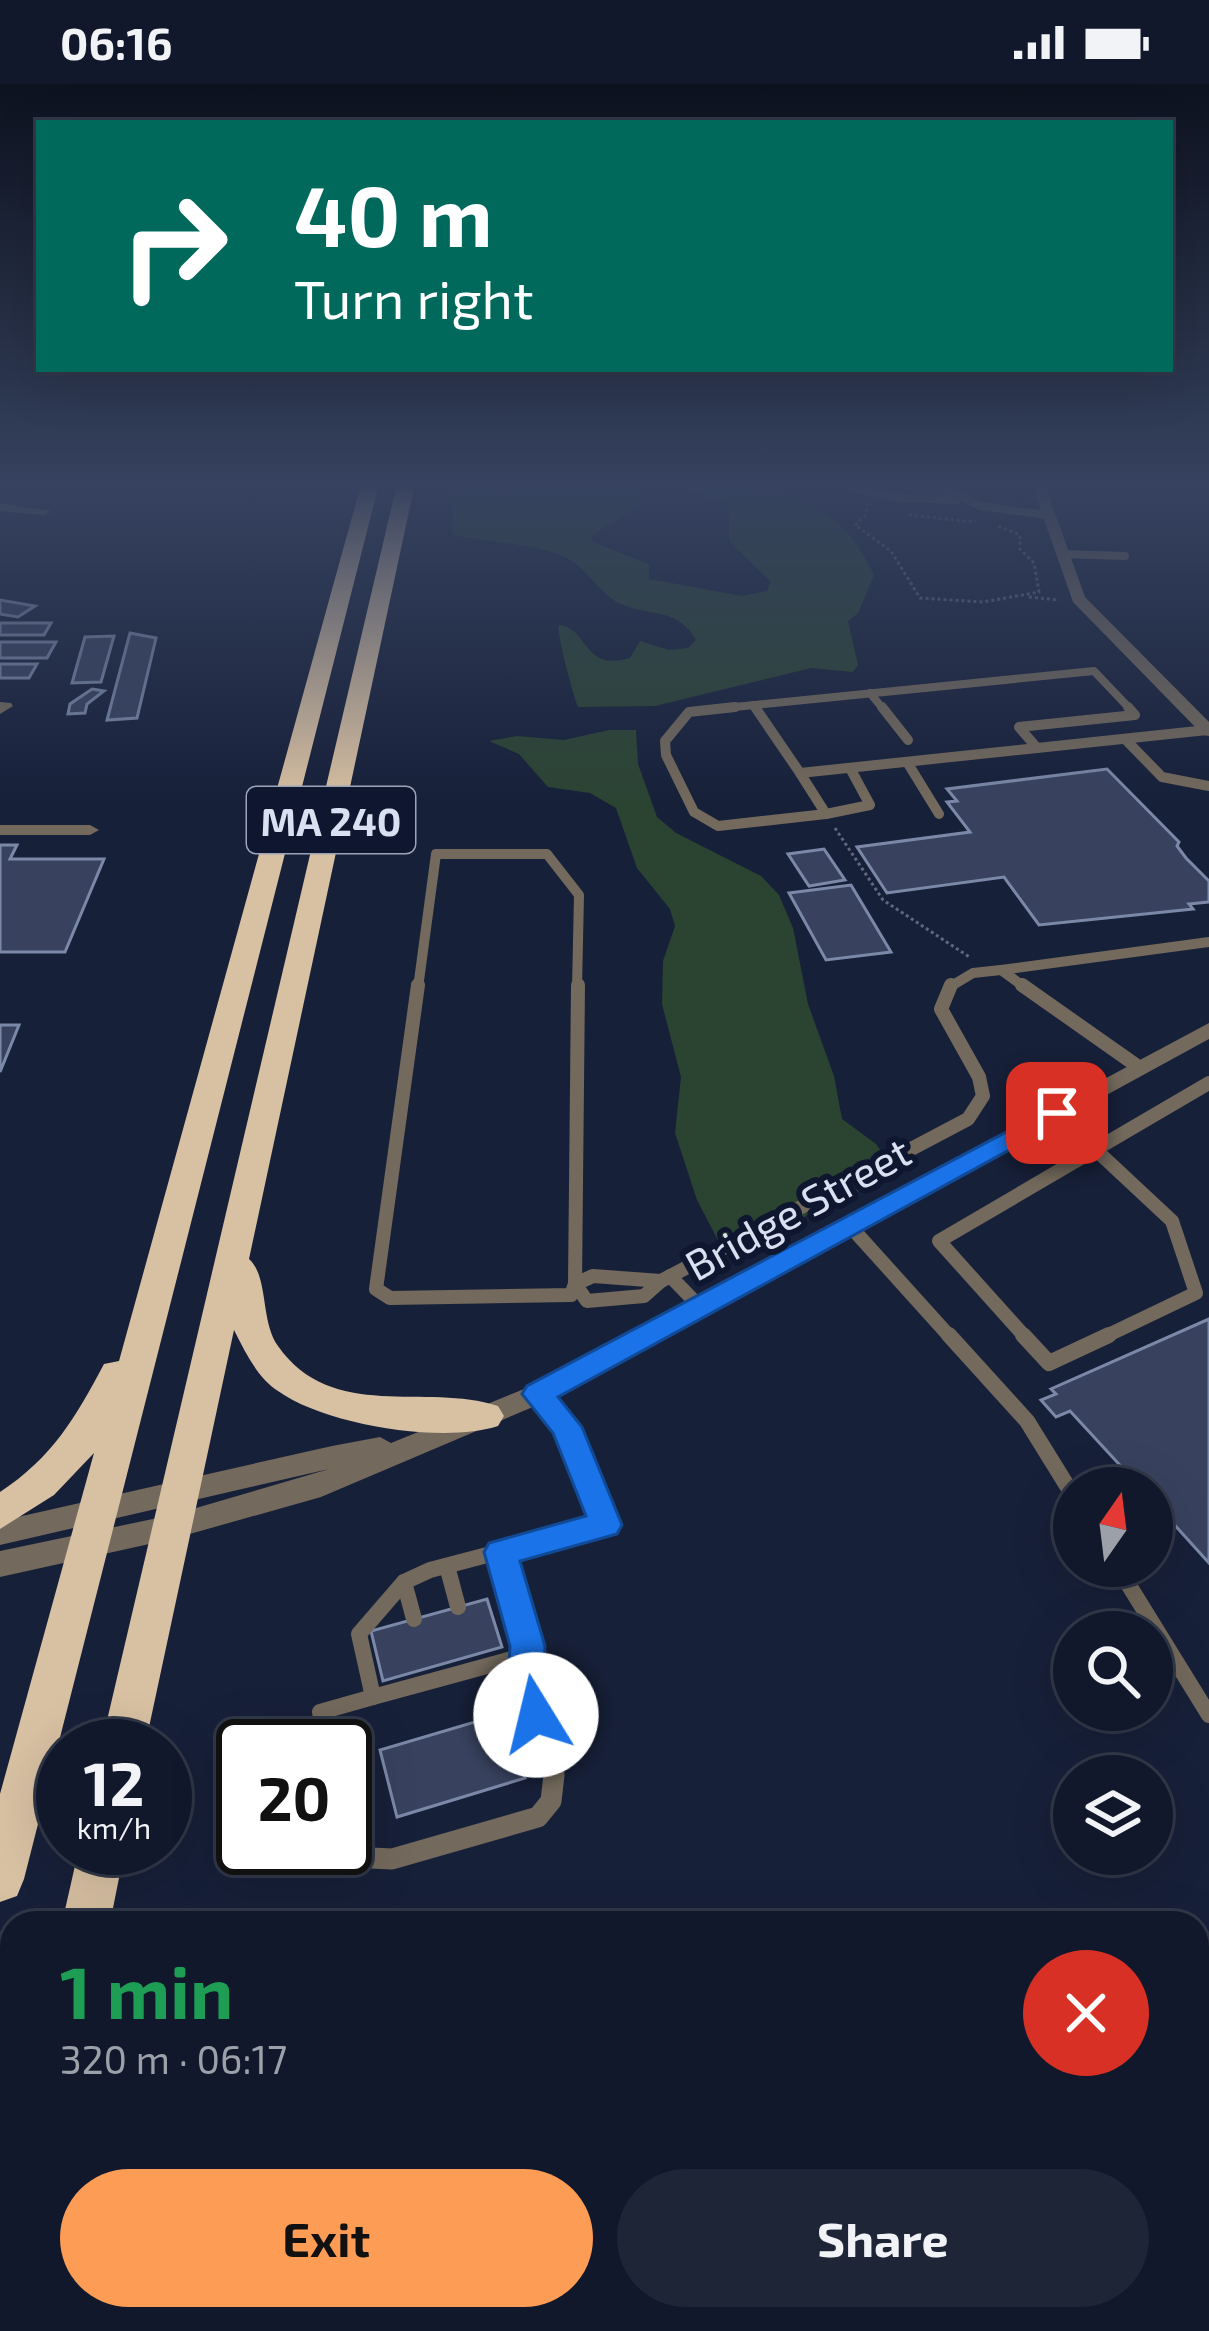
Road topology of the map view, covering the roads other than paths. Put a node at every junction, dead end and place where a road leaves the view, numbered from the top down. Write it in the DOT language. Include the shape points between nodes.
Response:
graph roads {
  1 [pos="341,593"];
  2 [pos="382,593"];
  3 [pos="1076,593"];
  4 [pos="870,693"];
  5 [pos="753,705"];
  6 [pos="1208,731"];
  7 [pos="1125,739"];
  8 [pos="908,740"];
  9 [pos="1037,748"];
  10 [pos="907,762"];
  11 [pos="850,768"];
  12 [pos="800,773"];
  13 [pos="1209,786"];
  14 [pos="826,814"];
  15 [pos="939,814"];
  16 [pos="0,830"];
  17 [pos="89,830"];
  18 [pos="1209,942"];
  19 [pos="1001,970"];
  20 [pos="1209,1030"];
  21 [pos="1140,1068"];
  22 [pos="1209,1083"];
  23 [pos="1096,1150"];
  24 [pos="850,1226"];
  25 [pos="174,1227"];
  26 [pos="238,1238"];
  27 [pos="666,1279"];
  28 [pos="574,1284"];
  29 [pos="701,1308"];
  30 [pos="538,1394"];
  31 [pos="485,1416"];
  32 [pos="1055,1467"];
  33 [pos="175,1512"];
  34 [pos="0,1513"];
  35 [pos="94,1532"];
  36 [pos="0,1533"];
  37 [pos="500,1552"];
  38 [pos="0,1564"];
  39 [pos="447,1566"];
  40 [pos="404,1582"];
  41 [pos="1130,1587"];
  42 [pos="458,1607"];
  43 [pos="414,1619"];
  44 [pos="527,1655"];
  45 [pos="373,1697"];
  46 [pos="1209,1715"];
  47 [pos="129,1719"];
  48 [pos="321,1719"];
  49 [pos="372,1858"];
  50 [pos="96,1875"];
  51 [pos="0,1880"];
  52 [pos="89,1911"];
  1 -- 25 [label="highway, MA 240"];
  2 -- 26 [label="highway, MA 240"];
  3 -- 6 [label="street"];
  4 -- 5 [label="lane"];
  4 -- 8 [label="lane"];
  4 -- 9 [label="lane" via="1094,671 1135,715 1019,727"];
  5 -- 12 [label="lane"];
  5 -- 14 [label="lane" via="689,712 665,741 694,812 718,826"];
  6 -- 7 [label="lane"];
  7 -- 9 [label="lane"];
  7 -- 13 [label="lane" via="1162,777"];
  9 -- 10 [label="lane"];
  10 -- 11 [label="lane"];
  10 -- 15 [label="lane"];
  11 -- 12 [label="lane"];
  11 -- 14 [label="lane" via="870,806"];
  12 -- 14 [label="lane"];
  16 -- 17 [label="street"];
  18 -- 19 [label="lane"];
  19 -- 21 [label="lane"];
  19 -- 27 [label="lane" via="949,986 941,1009 979,1077 982,1096 968,1119"];
  20 -- 21 [label="street, Bridge Street"];
  21 -- 24 [label="street, Bridge Street"];
  22 -- 23 [label="lane"];
  23 -- 23 [label="lane" via="939,1240 1048,1363 1196,1293 1172,1221"];
  24 -- 29 [label="street, Bridge Street"];
  24 -- 32 [label="lane" via="1027,1421"];
  25 -- 34 [label="highway" via="92,1432 50,1477"];
  25 -- 35 [label="highway, MA 240"];
  26 -- 31 [label="highway" via="249,1324 287,1378 355,1408"];
  26 -- 33 [label="highway, MA 240"];
  27 -- 28 [label="lane" via="593,1276"];
  27 -- 28 [label="lane" via="644,1296 587,1300"];
  27 -- 29 [label="lane"];
  28 -- 28 [label="lane" via="579,895 547,854 436,854 376,1289 390,1298 571,1295"];
  29 -- 30 [label="street, Bridge Street"];
  30 -- 31 [label="street, Bridge Street"];
  30 -- 37 [label="lane" via="566,1427 606,1525"];
  31 -- 33 [label="street, Bridge Street" via="321,1486"];
  33 -- 35 [label="street, Bridge Street"];
  33 -- 47 [label="highway, MA 240"];
  35 -- 36 [label="street, Bridge Street"];
  35 -- 38 [label="street, Bridge Street"];
  35 -- 51 [label="highway, MA 240"];
  37 -- 39 [label="lane"];
  37 -- 44 [label="lane"];
  39 -- 40 [label="lane"];
  39 -- 42 [label="lane"];
  40 -- 43 [label="lane"];
  40 -- 45 [label="lane" via="359,1634"];
  41 -- 46 [label="lane"];
  44 -- 45 [label="lane" via="474,1662"];
  44 -- 49 [label="lane" via="526,1681 556,1782 551,1801 538,1817"];
  45 -- 48 [label="lane" via="320,1712"];
  50 -- 52 [label="highway"];
}
